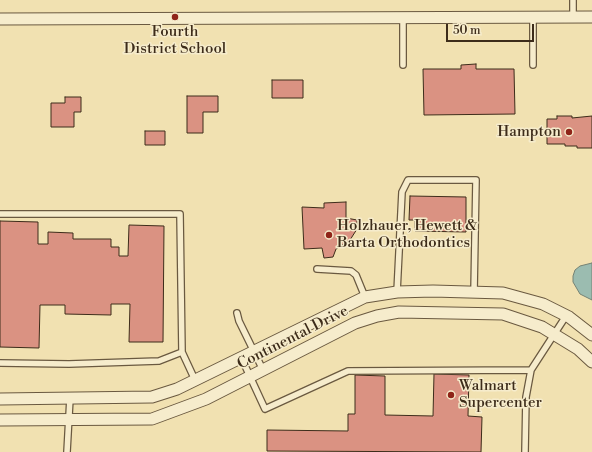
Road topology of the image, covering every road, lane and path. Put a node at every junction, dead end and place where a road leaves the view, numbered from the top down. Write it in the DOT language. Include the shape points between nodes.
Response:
graph roads {
  1 [pos="573,0"];
  2 [pos="592,16"];
  3 [pos="403,17"];
  4 [pos="533,17"];
  5 [pos="573,17"];
  6 [pos="0,19"];
  7 [pos="403,65"];
  8 [pos="533,65"];
  9 [pos="0,214"];
  10 [pos="317,269"];
  11 [pos="397,292"];
  12 [pos="474,292"];
  13 [pos="365,297"];
  14 [pos="237,313"];
  15 [pos="566,316"];
  16 [pos="555,334"];
  17 [pos="592,335"];
  18 [pos="254,351"];
  19 [pos="182,352"];
  20 [pos="241,357"];
  21 [pos="0,362"];
  22 [pos="592,362"];
  23 [pos="263,370"];
  24 [pos="531,370"];
  25 [pos="250,377"];
  26 [pos="195,380"];
  27 [pos="70,398"];
  28 [pos="0,399"];
  29 [pos="0,420"];
  30 [pos="68,420"];
  31 [pos="67,452"];
  32 [pos="525,452"];
  1 -- 5 [label="lane"];
  2 -- 5 [label="street"];
  3 -- 4 [label="street"];
  3 -- 6 [label="street"];
  3 -- 7 [label="lane"];
  4 -- 5 [label="street"];
  4 -- 8 [label="lane"];
  9 -- 19 [label="lane" via="180,214"];
  10 -- 13 [label="lane" via="351,271 356,275"];
  11 -- 12 [label="street, Continental Drive"];
  11 -- 12 [label="lane" via="402,192 408,180 476,180"];
  11 -- 13 [label="street, Continental Drive"];
  12 -- 15 [label="street, Continental Drive" via="503,293 543,304"];
  13 -- 18 [label="street, Continental Drive"];
  14 -- 18 [label="lane"];
  15 -- 16 [label="lane"];
  15 -- 17 [label="street, Continental Drive"];
  16 -- 22 [label="street, Continental Drive"];
  16 -- 23 [label="street, Continental Drive" via="503,314 400,312 355,323"];
  16 -- 24 [label="lane"];
  18 -- 20 [label="street, Continental Drive"];
  18 -- 23 [label="lane"];
  19 -- 21 [label="lane" via="159,361 69,364"];
  19 -- 26 [label="lane"];
  20 -- 25 [label="lane"];
  20 -- 26 [label="street, Continental Drive"];
  23 -- 25 [label="street, Continental Drive"];
  24 -- 25 [label="lane" via="348,371 265,409"];
  24 -- 32 [label="lane" via="526,397"];
  25 -- 30 [label="street, Continental Drive" via="206,399 152,419"];
  26 -- 27 [label="street, Continental Drive" via="152,397"];
  27 -- 28 [label="street, Continental Drive"];
  27 -- 30 [label="lane"];
  29 -- 30 [label="street, Continental Drive"];
  30 -- 31 [label="lane"];
}
